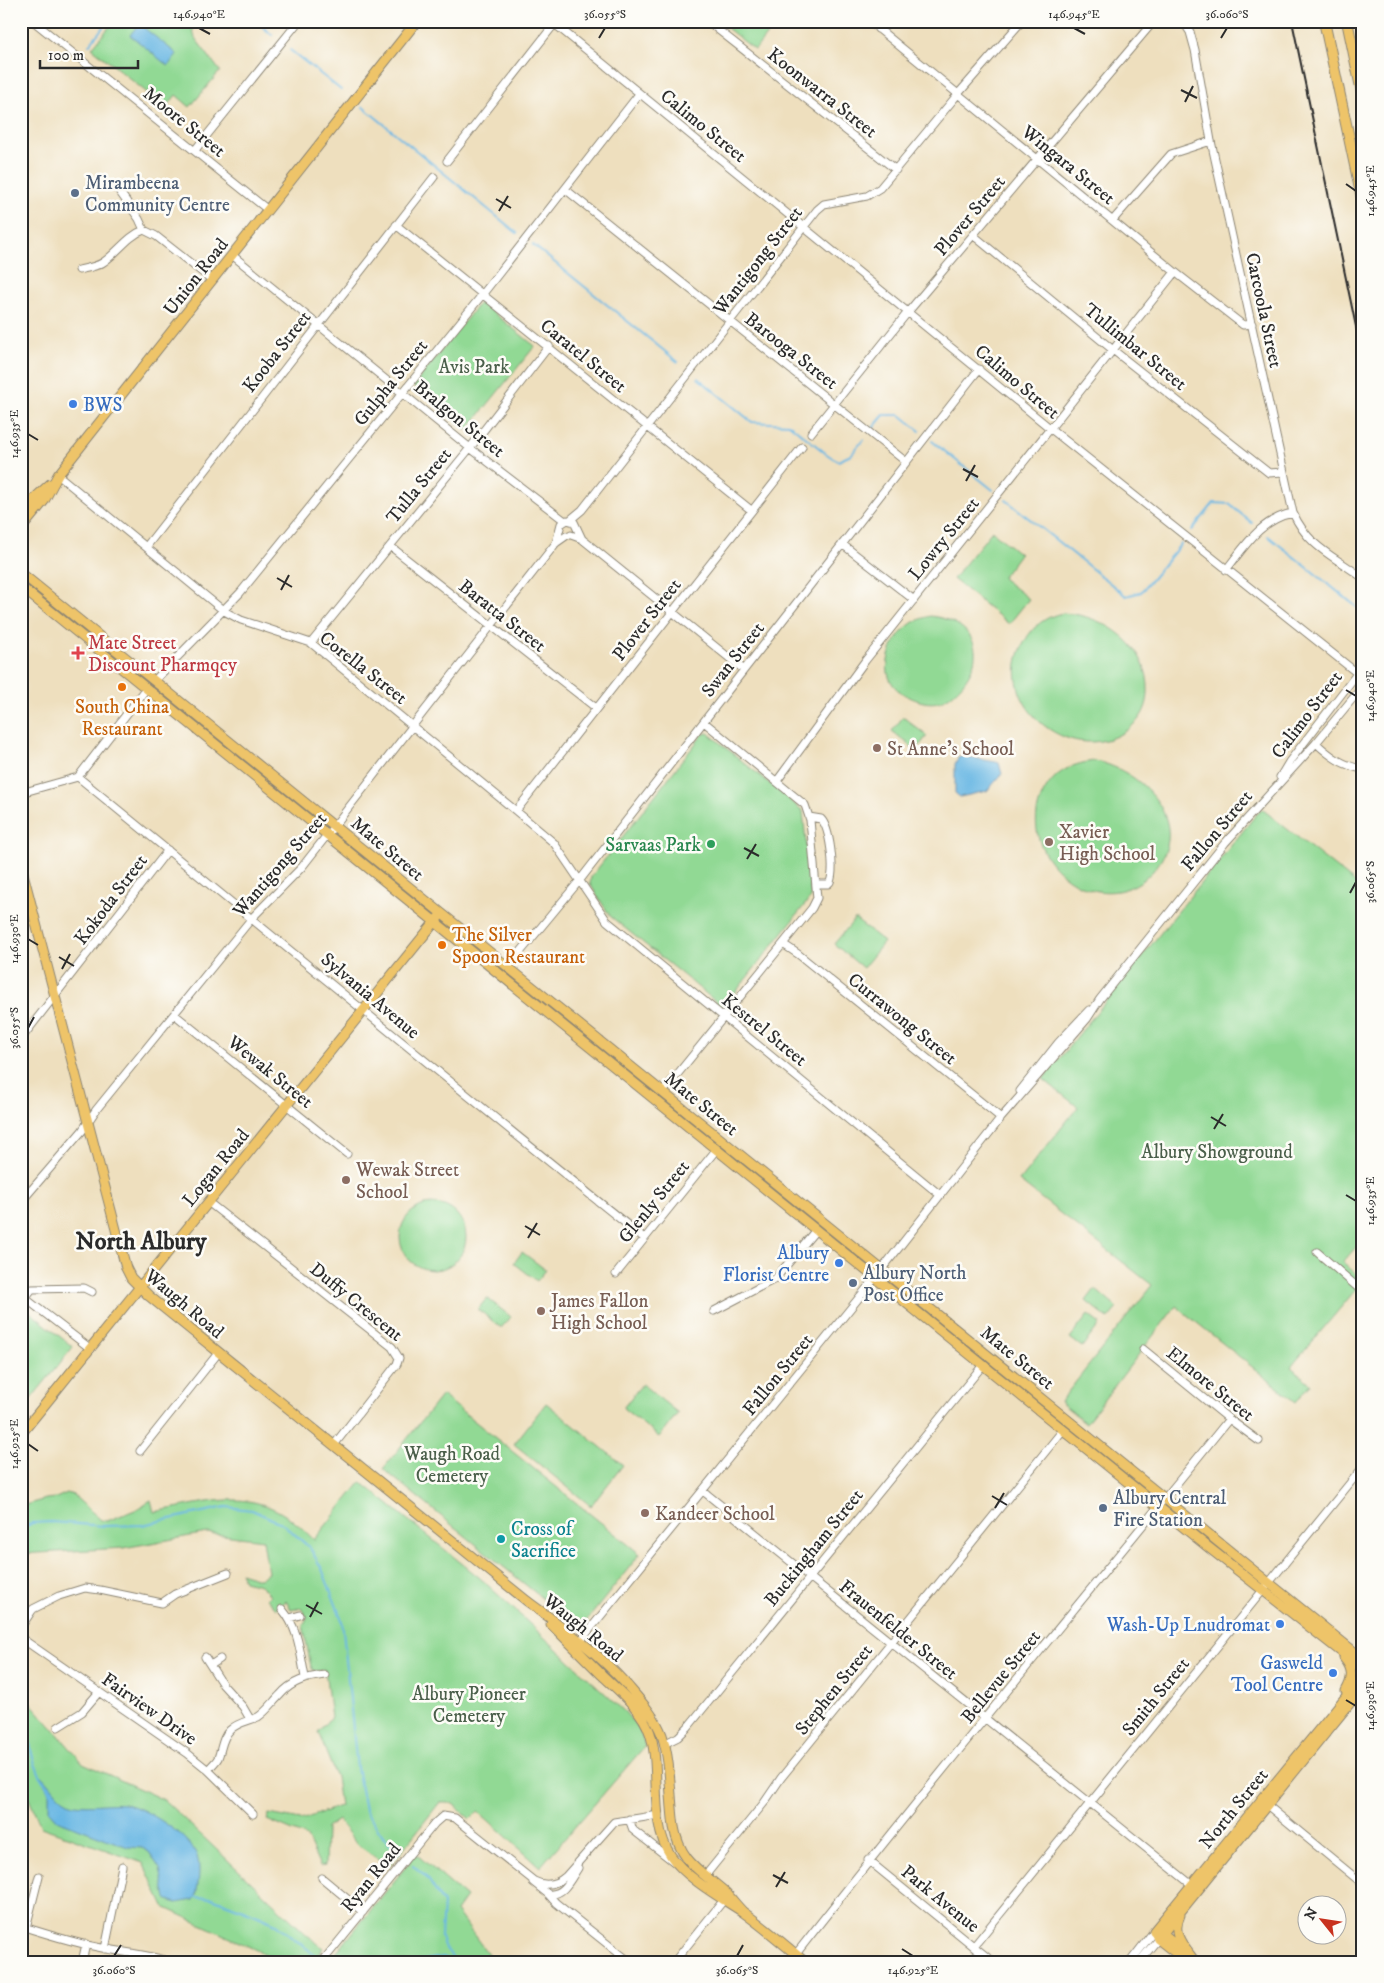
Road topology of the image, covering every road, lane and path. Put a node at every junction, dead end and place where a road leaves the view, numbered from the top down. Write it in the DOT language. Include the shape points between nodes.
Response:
graph roads {
  1 [pos="34,21"];
  2 [pos="299,21"];
  3 [pos="418,21"];
  4 [pos="707,21"];
  5 [pos="869,21"];
  6 [pos="885,21"];
  7 [pos="1022,21"];
  8 [pos="1154,21"];
  9 [pos="1183,21"];
  10 [pos="1324,21"];
  11 [pos="1347,21"];
  12 [pos="554,22"];
  13 [pos="878,29"];
  14 [pos="639,94"];
  15 [pos="958,94"];
  16 [pos="1363,97"];
  17 [pos="1211,141"];
  18 [pos="195,150"];
  19 [pos="1037,159"];
  20 [pos="447,160"];
  21 [pos="896,170"];
  22 [pos="434,177"];
  23 [pos="565,189"];
  24 [pos="119,191"];
  25 [pos="1363,203"];
  26 [pos="268,210"];
  27 [pos="1113,220"];
  28 [pos="396,225"];
  29 [pos="804,226"];
  30 [pos="144,230"];
  31 [pos="973,235"];
  32 [pos="232,256"];
  33 [pos="79,270"];
  34 [pos="1175,272"];
  35 [pos="212,280"];
  36 [pos="482,294"];
  37 [pos="908,312"];
  38 [pos="730,322"];
  39 [pos="318,324"];
  40 [pos="1252,324"];
  41 [pos="549,346"];
  42 [pos="1113,350"];
  43 [pos="979,369"];
  44 [pos="402,392"];
  45 [pos="834,404"];
  46 [pos="647,427"];
  47 [pos="1051,429"];
  48 [pos="811,433"];
  49 [pos="802,446"];
  50 [pos="470,448"];
  51 [pos="905,462"];
  52 [pos="1283,472"];
  53 [pos="56,478"];
  54 [pos="751,510"];
  55 [pos="1293,513"];
  56 [pos="21,515"];
  57 [pos="568,528"];
  58 [pos="21,530"];
  59 [pos="842,544"];
  60 [pos="390,546"];
  61 [pos="146,547"];
  62 [pos="1226,570"];
  63 [pos="21,573"];
  64 [pos="1363,578"];
  65 [pos="21,587"];
  66 [pos="914,600"];
  67 [pos="224,611"];
  68 [pos="673,611"];
  69 [pos="491,627"];
  70 [pos="311,644"];
  71 [pos="1363,666"];
  72 [pos="744,669"];
  73 [pos="1357,673"];
  74 [pos="154,681"];
  75 [pos="1363,686"];
  76 [pos="146,689"];
  77 [pos="596,708"];
  78 [pos="704,722"];
  79 [pos="413,727"];
  80 [pos="1316,743"];
  81 [pos="1363,769"];
  82 [pos="78,777"];
  83 [pos="777,781"];
  84 [pos="1273,788"];
  85 [pos="21,793"];
  86 [pos="516,810"];
  87 [pos="809,817"];
  88 [pos="335,826"];
  89 [pos="328,834"];
  90 [pos="168,850"];
  91 [pos="21,866"];
  92 [pos="580,880"];
  93 [pos="817,884"];
  94 [pos="441,914"];
  95 [pos="252,918"];
  96 [pos="434,921"];
  97 [pos="782,944"];
  98 [pos="508,967"];
  99 [pos="56,996"];
  100 [pos="363,1010"];
  101 [pos="174,1014"];
  102 [pos="724,1017"];
  103 [pos="21,1039"];
  104 [pos="663,1092"];
  105 [pos="286,1105"];
  106 [pos="1002,1118"];
  107 [pos="89,1121"];
  108 [pos="716,1150"];
  109 [pos="346,1154"];
  110 [pos="940,1195"];
  111 [pos="21,1202"];
  112 [pos="208,1202"];
  113 [pos="815,1230"];
  114 [pos="644,1238"];
  115 [pos="1317,1252"];
  116 [pos="882,1270"];
  117 [pos="616,1274"];
  118 [pos="875,1278"];
  119 [pos="140,1287"];
  120 [pos="92,1292"];
  121 [pos="1363,1292"];
  122 [pos="23,1297"];
  123 [pos="714,1311"];
  124 [pos="90,1349"];
  125 [pos="1143,1349"];
  126 [pos="219,1352"];
  127 [pos="983,1366"];
  128 [pos="1229,1419"];
  129 [pos="1063,1430"];
  130 [pos="21,1434"];
  131 [pos="1259,1441"];
  132 [pos="334,1445"];
  133 [pos="140,1451"];
  134 [pos="1363,1467"];
  135 [pos="703,1491"];
  136 [pos="1162,1503"];
  137 [pos="228,1573"];
  138 [pos="810,1578"];
  139 [pos="1268,1583"];
  140 [pos="1262,1590"];
  141 [pos="282,1609"];
  142 [pos="300,1615"];
  143 [pos="290,1618"];
  144 [pos="21,1627"];
  145 [pos="21,1638"];
  146 [pos="891,1642"];
  147 [pos="578,1644"];
  148 [pos="1339,1652"];
  149 [pos="205,1657"];
  150 [pos="220,1659"];
  151 [pos="1363,1659"];
  152 [pos="211,1665"];
  153 [pos="1363,1669"];
  154 [pos="324,1675"];
  155 [pos="1363,1676"];
  156 [pos="305,1678"];
  157 [pos="1363,1687"];
  158 [pos="99,1692"];
  159 [pos="1334,1710"];
  160 [pos="250,1719"];
  161 [pos="985,1719"];
  162 [pos="58,1727"];
  163 [pos="664,1744"];
  164 [pos="208,1770"];
  165 [pos="1089,1803"];
  166 [pos="1267,1805"];
  167 [pos="253,1814"];
  168 [pos="672,1814"];
  169 [pos="659,1815"];
  170 [pos="629,1819"];
  171 [pos="589,1851"];
  172 [pos="868,1860"];
  173 [pos="122,1866"];
  174 [pos="682,1868"];
  175 [pos="39,1876"];
  176 [pos="705,1876"];
  177 [pos="322,1878"];
  178 [pos="530,1878"];
  179 [pos="1363,1884"];
  180 [pos="549,1885"];
  181 [pos="1192,1885"];
  182 [pos="548,1894"];
  183 [pos="723,1901"];
  184 [pos="1185,1906"];
  185 [pos="363,1912"];
  186 [pos="743,1912"];
  187 [pos="24,1927"];
  188 [pos="1158,1934"];
  189 [pos="86,1944"];
  190 [pos="974,1946"];
  191 [pos="105,1949"];
  192 [pos="796,1954"];
  193 [pos="1193,1959"];
  194 [pos="82,1962"];
  195 [pos="170,1962"];
  196 [pos="322,1962"];
  197 [pos="630,1962"];
  198 [pos="674,1962"];
  199 [pos="805,1962"];
  200 [pos="993,1962"];
  201 [pos="1130,1962"];
  202 [pos="1139,1962"];
  1 -- 18 [label="street, Moore Street"];
  2 -- 18 [label="street"];
  3 -- 26 [label="main road, Union Road"];
  4 -- 21 [label="street, Koonwarra Street"];
  5 -- 13 [label="street, Wingara Street"];
  6 -- 13 [label="street"];
  7 -- 15 [label="street, Wantigong Street"];
  8 -- 19 [label="street, Plover Street"];
  9 -- 17 [label="street, Carcoola Street" via="1195,50"];
  10 -- 25 [label="highway"];
  11 -- 16 [label="highway"];
  12 -- 14 [label="street, Calimo Street"];
  12 -- 20 [label="street"];
  13 -- 15 [label="street, Wingara Street"];
  14 -- 23 [label="street, Gulpha Street"];
  14 -- 29 [label="street, Calimo Street"];
  15 -- 19 [label="street, Wingara Street"];
  15 -- 21 [label="street, Wantigong Street"];
  17 -- 27 [label="street" via="1171,154"];
  17 -- 40 [label="street, Carcoola Street"];
  18 -- 26 [label="street, Moore Street"];
  19 -- 27 [label="street, Wingara Street"];
  19 -- 31 [label="street, Plover Street"];
  21 -- 29 [label="street, Wantigong Street" via="880,188 867,196 820,206"];
  22 -- 28 [label="street, Kooba Street"];
  23 -- 36 [label="street, Gulpha Street"];
  23 -- 38 [label="street, Barooga Street"];
  24 -- 30 [label="street"];
  26 -- 32 [label="main road, Union Road"];
  27 -- 34 [label="street, Wingara Street"];
  28 -- 36 [label="street, Caratel Street"];
  28 -- 39 [label="street, Kooba Street"];
  29 -- 37 [label="street, Calimo Street"];
  29 -- 38 [label="street, Wantigong Street"];
  30 -- 33 [label="street" via="104,262"];
  30 -- 35 [label="street"];
  31 -- 37 [label="street, Plover Street"];
  31 -- 42 [label="street, Tullimbar Street"];
  32 -- 35 [label="main road, Union Road"];
  32 -- 39 [label="street, Bralgon Street"];
  34 -- 40 [label="street, Wingara Street" via="1244,325"];
  34 -- 42 [label="street, Lowry Street"];
  35 -- 53 [label="main road, Union Road"];
  36 -- 41 [label="street, Caratel Street"];
  36 -- 44 [label="street, Gulpha Street"];
  37 -- 43 [label="street, Calimo Street"];
  37 -- 45 [label="street, Plover Street"];
  38 -- 45 [label="street, Barooga Street"];
  38 -- 46 [label="street, Wantigong Street"];
  39 -- 44 [label="street, Bralgon Street"];
  39 -- 61 [label="street, Kooba Street"];
  40 -- 52 [label="street, Carcoola Street"];
  41 -- 46 [label="street, Caratel Street"];
  41 -- 50 [label="street, Tulla Street"];
  42 -- 47 [label="street, Lowry Street"];
  42 -- 52 [label="street, Tullimbar Street" via="1269,473"];
  43 -- 47 [label="street, Calimo Street"];
  43 -- 51 [label="street, Swan Street"];
  44 -- 50 [label="street, Bralgon Street"];
  44 -- 67 [label="street, Gulpha Street"];
  45 -- 48 [label="street, Plover Street"];
  45 -- 51 [label="street, Barooga Street"];
  46 -- 54 [label="street, Caratel Street"];
  46 -- 57 [label="street, Wantigong Street"];
  47 -- 62 [label="street, Calimo Street"];
  47 -- 66 [label="street, Lowry Street"];
  49 -- 54 [label="street, Plover Street"];
  50 -- 57 [label="street, Bralgon Street"];
  50 -- 60 [label="street, Tulla Street"];
  51 -- 59 [label="street, Swan Street"];
  52 -- 55 [label="street, Carcoola Street"];
  53 -- 56 [label="main road, Union Road"];
  53 -- 58 [label="main road, Union Road" via="44,501"];
  53 -- 61 [label="street, Corella Street"];
  54 -- 68 [label="street, Plover Street"];
  55 -- 62 [label="street" via="1269,521 1258,530"];
  55 -- 64 [label="street, Carcoola Street" via="1310,540"];
  57 -- 68 [label="street, Bralgon Street"];
  57 -- 69 [label="street, Wantigong Street"];
  59 -- 66 [label="street"];
  59 -- 72 [label="street, Swan Street"];
  60 -- 69 [label="street, Baratta Street"];
  60 -- 70 [label="street, Tulla Street"];
  61 -- 67 [label="street, Corella Street"];
  62 -- 73 [label="street, Calimo Street"];
  63 -- 74 [label="main road, Mate Street"];
  65 -- 76 [label="main road, Mate Street"];
  66 -- 83 [label="street, Lowry Street"];
  67 -- 70 [label="street, Corella Street"];
  67 -- 74 [label="street, Gulpha Street"];
  68 -- 72 [label="street, Bralgon Street"];
  68 -- 77 [label="street, Plover Street"];
  69 -- 77 [label="street, Baratta Street"];
  69 -- 79 [label="street, Wantigong Street"];
  70 -- 79 [label="street, Corella Street"];
  71 -- 73 [label="street"];
  72 -- 78 [label="street, Swan Street"];
  73 -- 84 [label="street, Calimo Street"];
  74 -- 88 [label="main road, Mate Street"];
  75 -- 80 [label="street, Fallon Street"];
  76 -- 82 [label="street"];
  76 -- 89 [label="main road, Mate Street"];
  77 -- 86 [label="street, Plover Street"];
  78 -- 83 [label="street"];
  78 -- 92 [label="street, Swan Street"];
  79 -- 86 [label="street, Corella Street"];
  79 -- 88 [label="street, Wantigong Street"];
  80 -- 81 [label="street" via="1337,761"];
  80 -- 84 [label="street, Fallon Street"];
  82 -- 85 [label="street"];
  82 -- 90 [label="street, Sylvania Avenue"];
  83 -- 87 [label="street" via="805,804"];
  84 -- 106 [label="street, Fallon Street" via="1100,999 1070,1028"];
  86 -- 92 [label="street, Corella Street" via="554,843"];
  87 -- 93 [label="street"];
  87 -- 93 [label="street" via="821,819 827,826 832,865 830,882"];
  88 -- 89 [label="street, Wantigong Street"];
  88 -- 94 [label="main road, Mate Street"];
  89 -- 95 [label="street, Wantigong Street" via="302,867"];
  89 -- 96 [label="main road, Mate Street"];
  90 -- 95 [label="street, Sylvania Avenue"];
  90 -- 99 [label="street, Kokoda Street"];
  91 -- 99 [label="main road, Waugh Road"];
  92 -- 98 [label="street, Swan Street"];
  92 -- 102 [label="street, Kestrel Street" via="607,921"];
  93 -- 97 [label="street" via="816,902"];
  94 -- 96 [label="main road, Logan Road"];
  94 -- 98 [label="main road, Mate Street"];
  95 -- 100 [label="street, Sylvania Avenue"];
  95 -- 101 [label="street, Wantigong Street"];
  96 -- 100 [label="main road, Logan Road"];
  96 -- 108 [label="main road, Mate Street"];
  97 -- 102 [label="street"];
  97 -- 106 [label="street, Currawong Street"];
  98 -- 104 [label="main road, Mate Street"];
  99 -- 103 [label="street, Kokoda Street"];
  99 -- 107 [label="main road, Waugh Road"];
  100 -- 105 [label="main road, Logan Road"];
  100 -- 114 [label="street, Sylvania Avenue"];
  101 -- 105 [label="street, Wewak Street"];
  101 -- 107 [label="street, Wantigong Street"];
  102 -- 104 [label="street"];
  102 -- 110 [label="street, Kestrel Street"];
  104 -- 116 [label="main road, Mate Street"];
  105 -- 109 [label="street, Wewak Street"];
  105 -- 112 [label="main road, Logan Road"];
  106 -- 110 [label="street, Fallon Street"];
  107 -- 111 [label="street, Wantigong Street"];
  107 -- 119 [label="main road, Waugh Road" via="126,1268"];
  108 -- 113 [label="main road, Mate Street"];
  108 -- 114 [label="street, Glenly Street"];
  110 -- 116 [label="street, Fallon Street"];
  112 -- 119 [label="main road, Logan Road"];
  112 -- 132 [label="street, Duffy Crescent" via="392,1347 399,1358"];
  113 -- 118 [label="main road, Mate Street"];
  113 -- 123 [label="street" via="775,1279"];
  114 -- 117 [label="street, Glenly Street"];
  115 -- 121 [label="street"];
  116 -- 118 [label="street, Fallon Street"];
  116 -- 136 [label="main road, Mate Street"];
  118 -- 127 [label="main road, Mate Street"];
  118 -- 135 [label="street, Fallon Street"];
  119 -- 124 [label="main road, Logan Road"];
  119 -- 126 [label="main road, Waugh Road"];
  120 -- 122 [label="street" via="84,1288 32,1289"];
  122 -- 124 [label="street"];
  124 -- 130 [label="main road, Logan Road"];
  125 -- 128 [label="street, Elmore Street"];
  126 -- 132 [label="main road, Waugh Road"];
  126 -- 133 [label="street"];
  127 -- 129 [label="main road, Mate Street"];
  127 -- 138 [label="street, Buckingham Street"];
  128 -- 131 [label="street, Elmore Street"];
  128 -- 136 [label="street, Bellevue Street"];
  129 -- 136 [label="main road, Mate Street"];
  129 -- 146 [label="street, Stephen Street"];
  132 -- 147 [label="main road, Waugh Road"];
  134 -- 139 [label="street, Smith Street"];
  135 -- 138 [label="street, Frauenfelder Street"];
  135 -- 147 [label="street, Fallon Street"];
  136 -- 139 [label="main road, Mate Street"];
  136 -- 140 [label="main road, Mate Street"];
  136 -- 161 [label="street, Bellevue Street"];
  137 -- 144 [label="street" via="175,1594 162,1603 85,1588 33,1609"];
  138 -- 146 [label="street, Frauenfelder Street"];
  138 -- 163 [label="street, Buckingham Street" via="678,1737"];
  139 -- 140 [label="street, Smith Street"];
  139 -- 151 [label="main road, Mate Street"];
  140 -- 148 [label="main road, Mate Street"];
  140 -- 165 [label="street, Smith Street"];
  141 -- 143 [label="street"];
  142 -- 143 [label="street"];
  143 -- 156 [label="street" via="301,1649"];
  145 -- 158 [label="street, Fairview Drive"];
  146 -- 161 [label="street, Frauenfelder Street"];
  146 -- 176 [label="street, Stephen Street"];
  147 -- 163 [label="main road, Waugh Road" via="599,1656 637,1696 659,1729"];
  147 -- 169 [label="main road, Waugh Road" via="640,1714 650,1732"];
  148 -- 153 [label="main road, Mate Street"];
  148 -- 159 [label="main road" via="1349,1663 1352,1676"];
  149 -- 152 [label="street"];
  150 -- 152 [label="street"];
  152 -- 160 [label="street"];
  154 -- 156 [label="street"];
  155 -- 159 [label="main road, North Street"];
  156 -- 160 [label="street" via="292,1684 258,1717"];
  157 -- 166 [label="main road, North Street"];
  158 -- 162 [label="street" via="82,1712"];
  158 -- 164 [label="street, Fairview Drive"];
  159 -- 181 [label="main road, North Street"];
  160 -- 164 [label="street" via="230,1730 218,1759"];
  161 -- 165 [label="street, Frauenfelder Street"];
  161 -- 172 [label="street, Bellevue Street"];
  163 -- 168 [label="main road, Waugh Road"];
  164 -- 167 [label="street, Fairview Drive"];
  165 -- 181 [label="street, Frauenfelder Street"];
  165 -- 190 [label="street, Smith Street"];
  166 -- 179 [label="street"];
  166 -- 184 [label="main road, North Street"];
  168 -- 169 [label="main road"];
  168 -- 176 [label="main road, Waugh Road" via="682,1853"];
  169 -- 170 [label="street"];
  169 -- 174 [label="main road, Waugh Road" via="666,1846"];
  170 -- 171 [label="street" via="612,1824"];
  170 -- 174 [label="street" via="633,1830"];
  171 -- 180 [label="street" via="563,1879"];
  171 -- 182 [label="street" via="561,1892"];
  172 -- 190 [label="street, Park Avenue"];
  172 -- 192 [label="street, Bellevue Street"];
  173 -- 191 [label="street"];
  174 -- 183 [label="main road, Waugh Road"];
  175 -- 187 [label="street"];
  176 -- 186 [label="main road, Waugh Road"];
  177 -- 185 [label="street"];
  178 -- 180 [label="street"];
  178 -- 182 [label="street"];
  178 -- 185 [label="street, Ryan Road" via="455,1818 441,1817"];
  180 -- 182 [label="street"];
  181 -- 188 [label="main road, North Street"];
  182 -- 197 [label="street"];
  183 -- 186 [label="main road, Waugh Road"];
  183 -- 198 [label="street"];
  184 -- 188 [label="main road, North Street"];
  184 -- 193 [label="main road" via="1178,1920 1177,1933"];
  185 -- 196 [label="street, Ryan Road"];
  186 -- 192 [label="main road"];
  187 -- 189 [label="street"];
  188 -- 193 [label="main road"];
  188 -- 201 [label="street, North Street"];
  188 -- 202 [label="street, North Street"];
  189 -- 191 [label="street"];
  189 -- 194 [label="street"];
  190 -- 200 [label="street, Park Avenue"];
  191 -- 195 [label="street" via="149,1955"];
  192 -- 199 [label="main road"];
}
